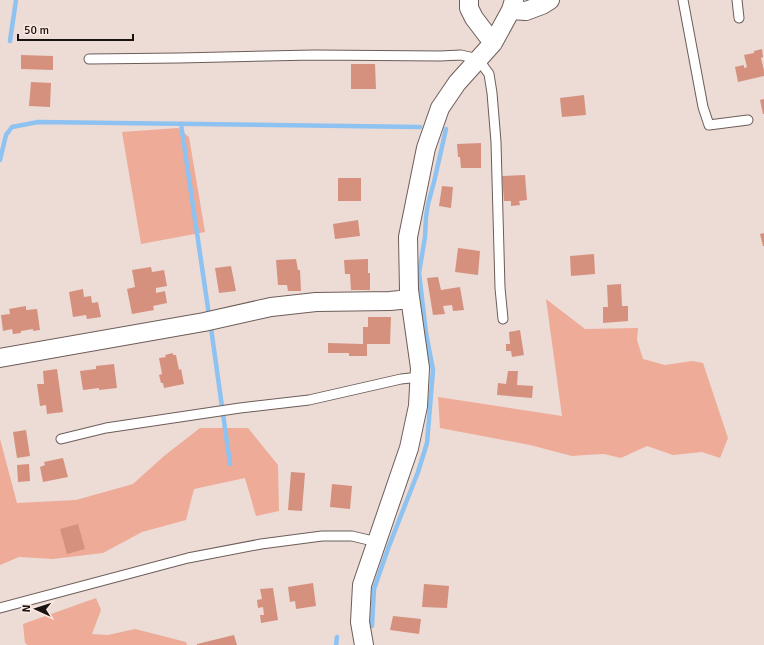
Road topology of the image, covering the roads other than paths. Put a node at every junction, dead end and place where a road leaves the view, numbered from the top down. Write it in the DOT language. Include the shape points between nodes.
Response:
graph roads {
  1 [pos="470,0"];
  2 [pos="550,0"];
  3 [pos="683,0"];
  4 [pos="737,0"];
  5 [pos="512,5"];
  6 [pos="739,18"];
  7 [pos="493,43"];
  8 [pos="89,59"];
  9 [pos="478,59"];
  10 [pos="748,120"];
  11 [pos="410,299"];
  12 [pos="503,319"];
  13 [pos="0,358"];
  14 [pos="420,377"];
  15 [pos="61,439"];
  16 [pos="378,542"];
  17 [pos="0,608"];
  18 [pos="364,645"];
  1 -- 7 [label="street" via="469,8 474,18"];
  2 -- 5 [label="street" via="526,10"];
  3 -- 10 [label="lane" via="703,107 709,125"];
  4 -- 6 [label="lane"];
  5 -- 7 [label="street"];
  7 -- 9 [label="street"];
  8 -- 9 [label="lane" via="314,55 461,55"];
  9 -- 11 [label="street" via="440,108 426,148 408,237"];
  9 -- 12 [label="lane" via="489,74 492,93"];
  11 -- 13 [label="street" via="316,302 271,307 204,322"];
  11 -- 14 [label="street"];
  14 -- 15 [label="lane" via="309,400 106,428"];
  14 -- 16 [label="street" via="418,406 409,448"];
  16 -- 17 [label="lane" via="352,536 322,536 261,544 188,558"];
  16 -- 18 [label="street" via="362,585 360,622"];
}
